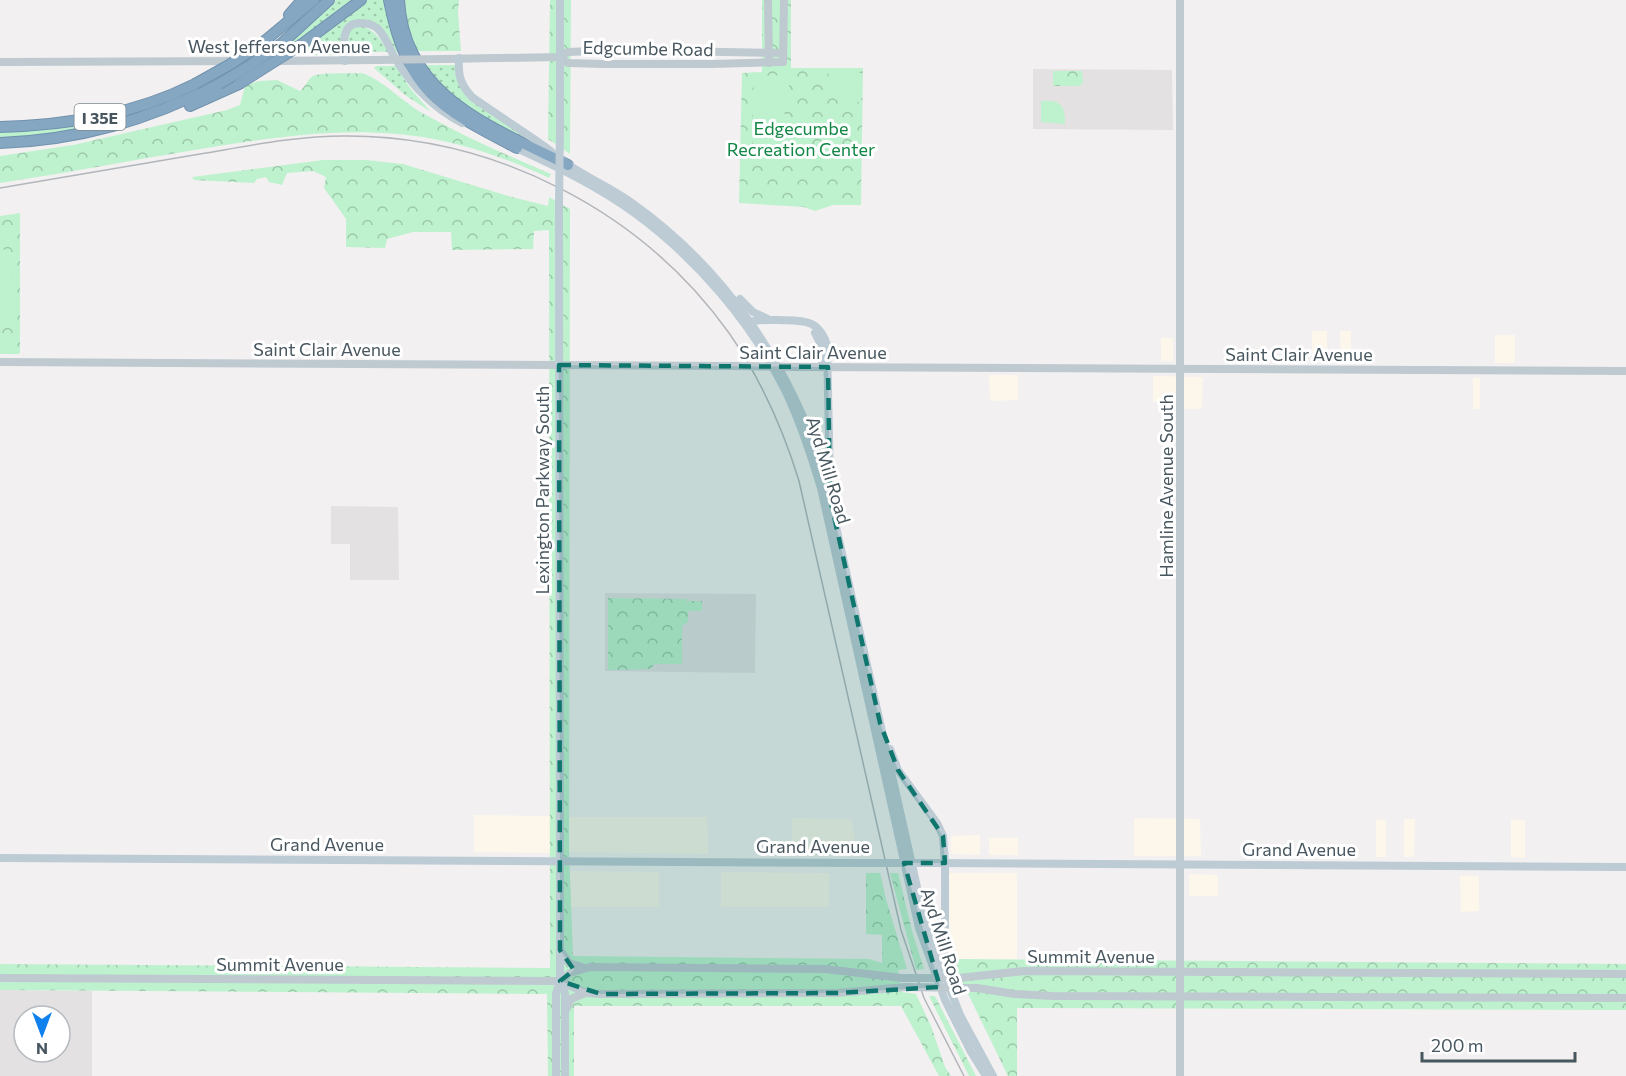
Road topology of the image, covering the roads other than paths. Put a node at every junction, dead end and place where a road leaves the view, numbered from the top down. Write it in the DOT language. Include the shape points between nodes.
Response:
graph roads {
  1 [pos="302,0"];
  2 [pos="314,0"];
  3 [pos="329,0"];
  4 [pos="361,0"];
  5 [pos="389,0"];
  6 [pos="399,0"];
  7 [pos="560,0"];
  8 [pos="768,0"];
  9 [pos="784,0"];
  10 [pos="1180,0"];
  11 [pos="261,44"];
  12 [pos="768,52"];
  13 [pos="783,53"];
  14 [pos="559,57"];
  15 [pos="459,58"];
  16 [pos="345,61"];
  17 [pos="0,62"];
  18 [pos="769,63"];
  19 [pos="135,120"];
  20 [pos="0,127"];
  21 [pos="0,143"];
  22 [pos="517,148"];
  23 [pos="568,165"];
  24 [pos="712,275"];
  25 [pos="771,320"];
  26 [pos="750,324"];
  27 [pos="0,362"];
  28 [pos="559,365"];
  29 [pos="825,367"];
  30 [pos="1181,369"];
  31 [pos="1626,371"];
  32 [pos="830,498"];
  33 [pos="880,723"];
  34 [pos="888,776"];
  35 [pos="0,858"];
  36 [pos="560,861"];
  37 [pos="943,863"];
  38 [pos="1181,865"];
  39 [pos="1626,867"];
  40 [pos="560,950"];
  41 [pos="590,967"];
  42 [pos="1180,972"];
  43 [pos="1626,974"];
  44 [pos="0,978"];
  45 [pos="945,979"];
  46 [pos="560,981"];
  47 [pos="586,993"];
  48 [pos="1180,997"];
  49 [pos="1626,998"];
  50 [pos="565,1012"];
  51 [pos="556,1076"];
  52 [pos="565,1076"];
  53 [pos="986,1076"];
  54 [pos="993,1076"];
  55 [pos="1180,1076"];
  1 -- 11 [label="highway"];
  2 -- 11 [label="highway, I 35E"];
  3 -- 19 [label="highway, I 35E, bridge" via="249,66 175,106"];
  4 -- 19 [label="highway, bridge" via="239,84 167,114"];
  5 -- 22 [label="highway, Ayd Mill Road" via="403,51 426,89 454,114"];
  6 -- 23 [label="highway" via="403,28 414,56 442,93 470,115"];
  7 -- 14 [label="main road, Lexington Parkway South"];
  8 -- 12 [label="street"];
  9 -- 13 [label="street"];
  10 -- 30 [label="street, Hamline Avenue South"];
  11 -- 20 [label="highway, I 35E, bridge" via="195,84 159,100 107,116"];
  12 -- 13 [label="street, Edgcumbe Road"];
  12 -- 14 [label="street, Edgcumbe Road" via="617,50 568,52"];
  12 -- 18 [label="street"];
  13 -- 18 [label="street" via="783,62"];
  14 -- 15 [label="street, West Jefferson Avenue"];
  14 -- 18 [label="street, Edgcumbe Road" via="568,63"];
  14 -- 28 [label="main road, Lexington Parkway South, bridge"];
  15 -- 16 [label="street, West Jefferson Avenue, bridge"];
  15 -- 23 [label="main road, Ayd Mill Road" via="458,75 472,97"];
  16 -- 17 [label="street, West Jefferson Avenue"];
  16 -- 22 [label="main road" via="344,37 348,28 361,23 373,26 384,37 407,78 429,101 451,117"];
  19 -- 21 [label="highway, I 35E" via="66,137"];
  22 -- 26 [label="main road, Ayd Mill Road" via="582,180 637,215 673,244"];
  23 -- 24 [label="main road, Ayd Mill Road" via="632,203 678,240"];
  24 -- 25 [label="main road" via="753,312"];
  24 -- 26 [label="main road, Ayd Mill Road"];
  25 -- 26 [label="main road"];
  25 -- 29 [label="main road" via="803,321 817,327 828,345"];
  26 -- 29 [label="main road" via="807,327 819,339"];
  26 -- 32 [label="main road, Ayd Mill Road" via="792,390 814,441"];
  26 -- 34 [label="main road, Ayd Mill Road" via="807,442"];
  27 -- 28 [label="street, Saint Clair Avenue"];
  28 -- 29 [label="street, Saint Clair Avenue, bridge"];
  28 -- 36 [label="main road, Lexington Parkway South"];
  29 -- 30 [label="street, Saint Clair Avenue"];
  29 -- 32 [label="main road"];
  30 -- 31 [label="street, Saint Clair Avenue"];
  30 -- 38 [label="street, Hamline Avenue South"];
  32 -- 33 [label="main road, Ayd Mill Road"];
  33 -- 34 [label="main road, Ayd Mill Road"];
  33 -- 37 [label="main road" via="898,770 941,830"];
  34 -- 37 [label="main road" via="900,783 933,826"];
  34 -- 45 [label="main road, Ayd Mill Road" via="926,927"];
  34 -- 53 [label="main road, Ayd Mill Road" via="919,928 945,1000"];
  35 -- 36 [label="main road, Grand Avenue"];
  36 -- 37 [label="main road, Grand Avenue, bridge"];
  36 -- 40 [label="main road, Lexington Parkway South"];
  37 -- 38 [label="main road, Grand Avenue"];
  37 -- 45 [label="main road"];
  38 -- 39 [label="main road, Grand Avenue"];
  38 -- 42 [label="street, Hamline Avenue South"];
  40 -- 41 [label="street" via="569,963"];
  40 -- 46 [label="main road, Lexington Parkway South"];
  41 -- 42 [label="street, Summit Avenue, bridge" via="825,969 902,978 959,978 1024,970"];
  41 -- 46 [label="street, Summit Avenue"];
  42 -- 43 [label="street, Summit Avenue"];
  42 -- 48 [label="street, Hamline Avenue South"];
  44 -- 46 [label="street, Summit Avenue"];
  45 -- 54 [label="main road, Ayd Mill Road"];
  46 -- 47 [label="street, Summit Avenue"];
  46 -- 50 [label="main road" via="565,993"];
  46 -- 51 [label="main road" via="556,994"];
  47 -- 48 [label="street, Summit Avenue, bridge" via="837,993 906,987 977,988 1030,995"];
  47 -- 50 [label="street" via="571,999"];
  48 -- 49 [label="street, Summit Avenue"];
  48 -- 55 [label="street, Hamline Avenue South"];
  50 -- 52 [label="main road"];
}
